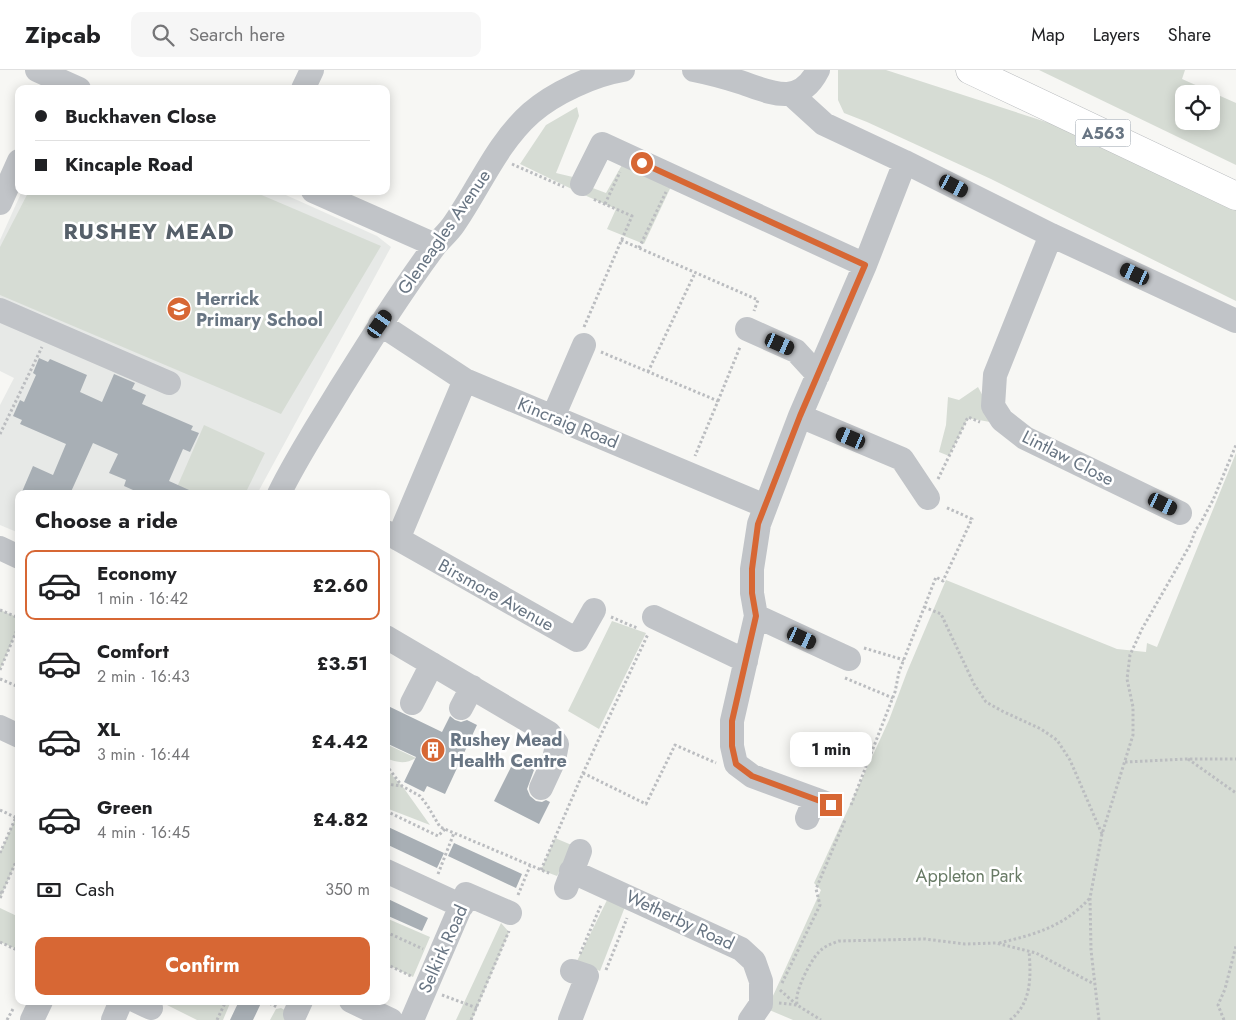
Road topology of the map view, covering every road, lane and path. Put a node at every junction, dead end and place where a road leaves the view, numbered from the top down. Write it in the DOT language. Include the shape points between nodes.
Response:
graph roads {
  1 [pos="312,70"];
  2 [pos="623,70"];
  3 [pos="694,70"];
  4 [pos="818,70"];
  5 [pos="970,70"];
  6 [pos="48,79"];
  7 [pos="67,85"];
  8 [pos="305,85"];
  9 [pos="791,94"];
  10 [pos="627,156"];
  11 [pos="495,157"];
  12 [pos="905,162"];
  13 [pos="15,170"];
  14 [pos="673,177"];
  15 [pos="579,190"];
  16 [pos="322,195"];
  17 [pos="1236,196"];
  18 [pos="0,203"];
  19 [pos="605,204"];
  20 [pos="1051,235"];
  21 [pos="621,240"];
  22 [pos="435,246"];
  23 [pos="639,248"];
  24 [pos="865,265"];
  25 [pos="695,273"];
  26 [pos="0,310"];
  27 [pos="1236,321"];
  28 [pos="380,324"];
  29 [pos="747,329"];
  30 [pos="49,331"];
  31 [pos="584,345"];
  32 [pos="648,372"];
  33 [pos="818,374"];
  34 [pos="464,380"];
  35 [pos="169,384"];
  36 [pos="718,401"];
  37 [pos="800,416"];
  38 [pos="553,417"];
  39 [pos="1002,420"];
  40 [pos="0,434"];
  41 [pos="1236,445"];
  42 [pos="688,473"];
  43 [pos="281,490"];
  44 [pos="928,498"];
  45 [pos="765,506"];
  46 [pos="1180,513"];
  47 [pos="392,536"];
  48 [pos="0,548"];
  49 [pos="15,555"];
  50 [pos="924,607"];
  51 [pos="0,610"];
  52 [pos="594,610"];
  53 [pos="15,616"];
  54 [pos="756,616"];
  55 [pos="654,617"];
  56 [pos="15,634"];
  57 [pos="390,639"];
  58 [pos="849,659"];
  59 [pos="904,660"];
  60 [pos="746,661"];
  61 [pos="432,664"];
  62 [pos="0,670"];
  63 [pos="0,679"];
  64 [pos="15,685"];
  65 [pos="481,693"];
  66 [pos="893,698"];
  67 [pos="412,703"];
  68 [pos="460,708"];
  69 [pos="0,727"];
  70 [pos="15,734"];
  71 [pos="1187,759"];
  72 [pos="1236,759"];
  73 [pos="1125,762"];
  74 [pos="736,764"];
  75 [pos="390,770"];
  76 [pos="583,773"];
  77 [pos="390,784"];
  78 [pos="402,786"];
  79 [pos="542,788"];
  80 [pos="1236,793"];
  81 [pos="818,807"];
  82 [pos="0,810"];
  83 [pos="390,813"];
  84 [pos="15,817"];
  85 [pos="15,824"];
  86 [pos="445,829"];
  87 [pos="454,833"];
  88 [pos="1102,834"];
  89 [pos="0,853"];
  90 [pos="15,863"];
  91 [pos="541,870"];
  92 [pos="572,870"];
  93 [pos="390,873"];
  94 [pos="609,887"];
  95 [pos="1,892"];
  96 [pos="431,892"];
  97 [pos="1090,898"];
  98 [pos="0,899"];
  99 [pos="635,899"];
  100 [pos="462,906"];
  101 [pos="510,913"];
  102 [pos="390,934"];
  103 [pos="0,942"];
  104 [pos="996,943"];
  105 [pos="1236,946"];
  106 [pos="15,949"];
  107 [pos="1029,951"];
  108 [pos="440,956"];
  109 [pos="390,966"];
  110 [pos="586,976"];
  111 [pos="1094,984"];
  112 [pos="427,986"];
  113 [pos="797,1004"];
  114 [pos="39,1005"];
  115 [pos="119,1005"];
  116 [pos="224,1005"];
  117 [pos="360,1005"];
  118 [pos="477,1008"];
  119 [pos="755,1012"];
  120 [pos="32,1020"];
  121 [pos="113,1020"];
  122 [pos="217,1020"];
  123 [pos="392,1020"];
  124 [pos="412,1020"];
  125 [pos="471,1020"];
  126 [pos="570,1020"];
  127 [pos="821,1020"];
  128 [pos="1010,1020"];
  129 [pos="1099,1020"];
  130 [pos="1224,1020"];
  1 -- 8 [label="street"];
  2 -- 11 [label="street, Gleneagles Avenue" via="588,80 558,94 531,113"];
  3 -- 9 [label="street" via="764,91"];
  4 -- 9 [label="street" via="810,84"];
  5 -- 17 [label="highway, A563"];
  6 -- 7 [label="street"];
  9 -- 12 [label="street" via="824,124"];
  10 -- 14 [label="street"];
  10 -- 15 [label="street" via="602,144"];
  10 -- 19 [label="path"];
  11 -- 15 [label="path"];
  11 -- 22 [label="street, Gleneagles Avenue" via="453,225"];
  12 -- 20 [label="street"];
  12 -- 24 [label="street"];
  13 -- 18 [label="street"];
  14 -- 23 [label="path"];
  14 -- 24 [label="street"];
  15 -- 19 [label="path"];
  16 -- 22 [label="street"];
  19 -- 21 [label="path" via="632,216"];
  20 -- 27 [label="street"];
  20 -- 39 [label="street" via="995,375 993,406"];
  21 -- 23 [label="path"];
  21 -- 31 [label="path" via="578,342"];
  22 -- 28 [label="street, Gleneagles Avenue"];
  23 -- 25 [label="path"];
  24 -- 33 [label="street"];
  25 -- 29 [label="path" via="758,300"];
  25 -- 32 [label="path"];
  26 -- 30 [label="street"];
  28 -- 34 [label="street, Kincraig Road"];
  28 -- 43 [label="street, Gleneagles Avenue"];
  29 -- 33 [label="street" via="796,351"];
  29 -- 36 [label="path"];
  30 -- 35 [label="street"];
  30 -- 40 [label="path"];
  31 -- 32 [label="path"];
  31 -- 38 [label="street"];
  32 -- 36 [label="path"];
  33 -- 37 [label="street"];
  34 -- 38 [label="street, Kincraig Road"];
  34 -- 47 [label="street"];
  36 -- 42 [label="path"];
  37 -- 44 [label="street" via="902,459"];
  37 -- 45 [label="street"];
  38 -- 42 [label="street, Kincraig Road"];
  39 -- 44 [label="path" via="990,426 968,418"];
  39 -- 46 [label="street, Lintlaw Close" via="1025,438"];
  41 -- 73 [label="path" via="1213,500 1130,656 1127,679 1133,707 1133,735"];
  42 -- 45 [label="street, Kincraig Road"];
  44 -- 50 [label="path" via="972,519 943,581 936,578"];
  45 -- 54 [label="street" via="758,524 752,569"];
  47 -- 52 [label="street, Birsmore Avenue" via="577,640"];
  48 -- 49 [label="street"];
  50 -- 59 [label="path"];
  50 -- 88 [label="path" via="941,614 986,702 1041,728 1057,740 1070,760"];
  51 -- 53 [label="path"];
  52 -- 76 [label="path" via="649,632"];
  54 -- 58 [label="street"];
  54 -- 60 [label="street"];
  55 -- 60 [label="street"];
  56 -- 62 [label="path"];
  57 -- 61 [label="street"];
  58 -- 59 [label="path" via="858,646"];
  58 -- 66 [label="path" via="845,679"];
  59 -- 66 [label="path"];
  60 -- 74 [label="street" via="732,721"];
  61 -- 65 [label="street"];
  61 -- 67 [label="street"];
  63 -- 64 [label="path"];
  65 -- 68 [label="street"];
  65 -- 79 [label="street" via="549,733 557,744"];
  66 -- 113 [label="path" via="816,889 820,905 779,989"];
  69 -- 70 [label="street"];
  71 -- 72 [label="path"];
  71 -- 73 [label="path"];
  71 -- 80 [label="path"];
  73 -- 88 [label="path"];
  74 -- 76 [label="path" via="730,770 675,745 646,804"];
  74 -- 81 [label="street" via="752,776"];
  75 -- 78 [label="path"];
  76 -- 91 [label="path"];
  77 -- 78 [label="path"];
  78 -- 86 [label="path" via="420,796 440,827"];
  82 -- 84 [label="path"];
  83 -- 86 [label="path" via="438,836"];
  85 -- 89 [label="path"];
  86 -- 87 [label="path"];
  87 -- 96 [label="path"];
  87 -- 101 [label="path" via="530,866"];
  88 -- 97 [label="path"];
  90 -- 95 [label="path"];
  92 -- 94 [label="street, Wetherby Road"];
  93 -- 96 [label="street"];
  94 -- 99 [label="street, Wetherby Road"];
  94 -- 110 [label="path"];
  95 -- 98 [label="path"];
  96 -- 100 [label="street"];
  97 -- 104 [label="path" via="1060,923"];
  97 -- 111 [label="path"];
  99 -- 110 [label="path"];
  99 -- 119 [label="street, Wetherby Road" via="741,949 754,961 761,981"];
  100 -- 101 [label="street, Selkirk Road" via="466,894"];
  100 -- 108 [label="street, Selkirk Road"];
  101 -- 118 [label="path" via="507,920 509,932"];
  102 -- 108 [label="path"];
  103 -- 106 [label="path"];
  104 -- 107 [label="path"];
  104 -- 113 [label="path" via="965,944 925,939 839,941 827,945 817,954 799,986"];
  105 -- 130 [label="path" via="1218,1005"];
  107 -- 111 [label="path"];
  107 -- 128 [label="path" via="1031,983 1023,1006"];
  108 -- 112 [label="street, Selkirk Road"];
  109 -- 112 [label="path"];
  110 -- 126 [label="street"];
  111 -- 129 [label="path"];
  112 -- 118 [label="path"];
  112 -- 124 [label="street, Selkirk Road"];
  113 -- 119 [label="path" via="777,1003"];
  113 -- 127 [label="path"];
  114 -- 120 [label="street"];
  115 -- 121 [label="street"];
  116 -- 122 [label="path"];
  117 -- 123 [label="street"];
  118 -- 125 [label="path"];
}
